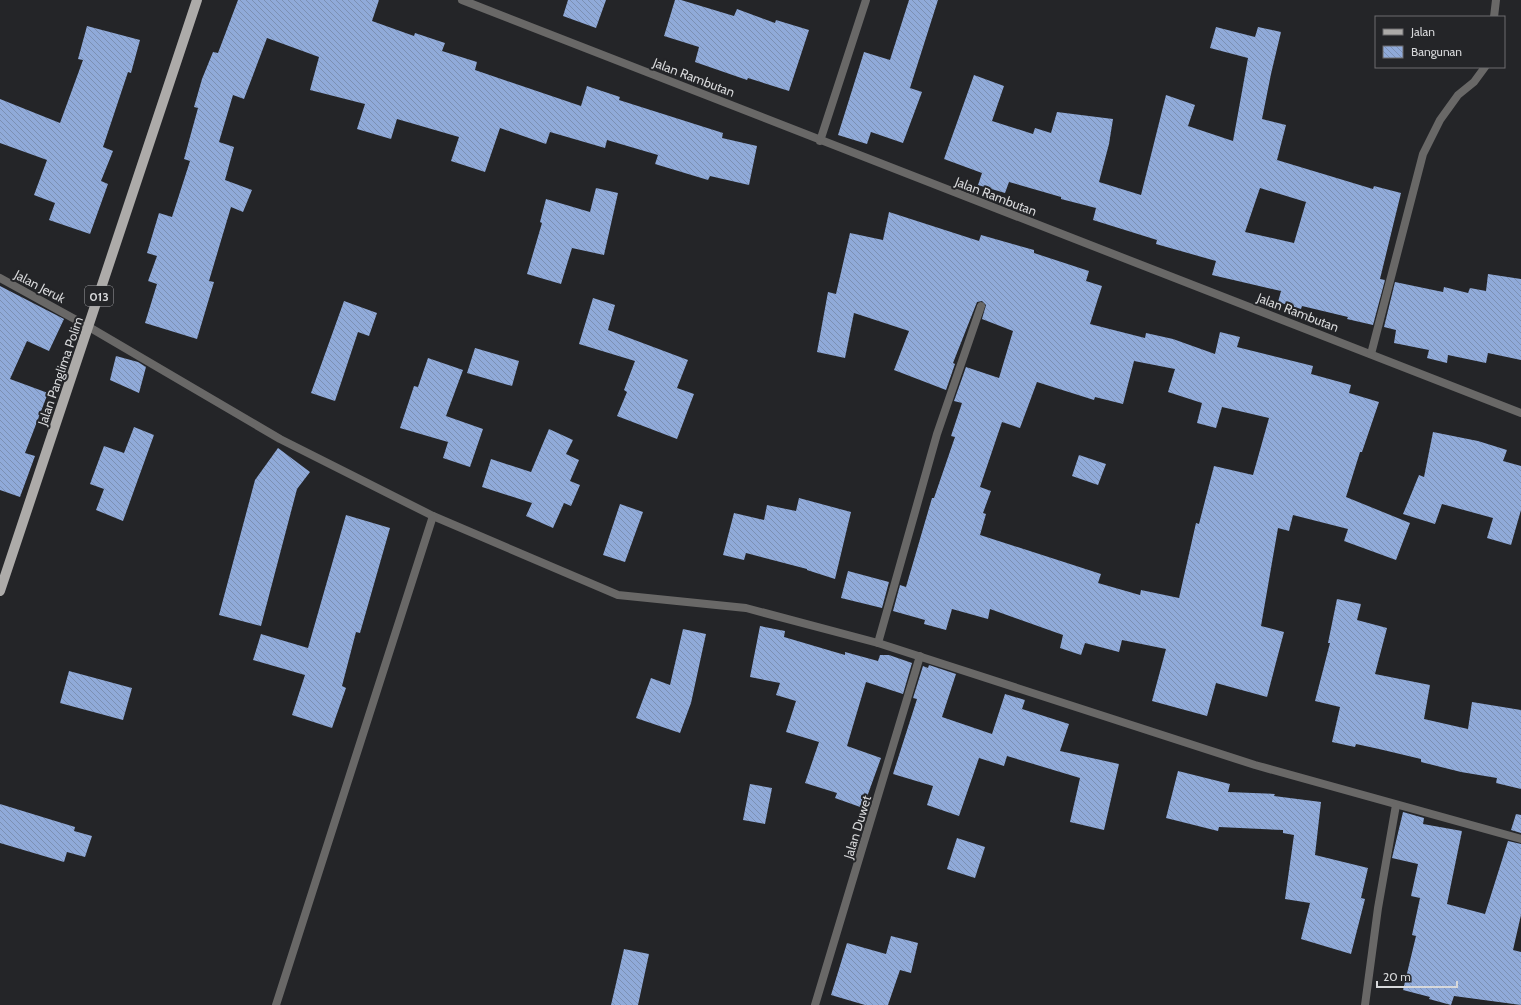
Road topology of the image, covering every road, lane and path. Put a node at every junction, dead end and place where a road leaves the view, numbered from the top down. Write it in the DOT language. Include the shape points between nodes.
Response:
graph roads {
  1 [pos="197,0"];
  2 [pos="462,0"];
  3 [pos="866,0"];
  4 [pos="1496,0"];
  5 [pos="1494,16"];
  6 [pos="1484,68"];
  7 [pos="820,141"];
  8 [pos="0,278"];
  9 [pos="981,306"];
  10 [pos="89,327"];
  11 [pos="1371,354"];
  12 [pos="1521,413"];
  13 [pos="434,516"];
  14 [pos="0,591"];
  15 [pos="878,643"];
  16 [pos="920,656"];
  17 [pos="1396,805"];
  18 [pos="1521,839"];
  19 [pos="276,1005"];
  20 [pos="815,1005"];
  21 [pos="1365,1005"];
  1 -- 10 [label="main road, Jalan Panglima Polim / 013"];
  2 -- 7 [label="street, Jalan Rambutan" via="804,132"];
  3 -- 7 [label="street"];
  4 -- 5 [label="street"];
  6 -- 11 [label="street" via="1474,82 1458,95 1440,120 1423,154"];
  7 -- 11 [label="street, Jalan Rambutan"];
  8 -- 10 [label="street, Jalan Jeruk"];
  9 -- 15 [label="street" via="935,441"];
  10 -- 13 [label="street, Jalan Jeruk" via="280,439"];
  10 -- 14 [label="main road, Jalan Panglima Polim / 013"];
  11 -- 12 [label="street, Jalan Rambutan"];
  13 -- 15 [label="street, Jalan Jeruk" via="618,595 746,608"];
  13 -- 19 [label="street"];
  15 -- 16 [label="street, Jalan Jeruk"];
  16 -- 17 [label="street, Jalan Jeruk" via="1255,765"];
  16 -- 20 [label="street, Jalan Duwet"];
  17 -- 18 [label="street, Jalan Jeruk"];
  17 -- 21 [label="street" via="1378,908"];
}
